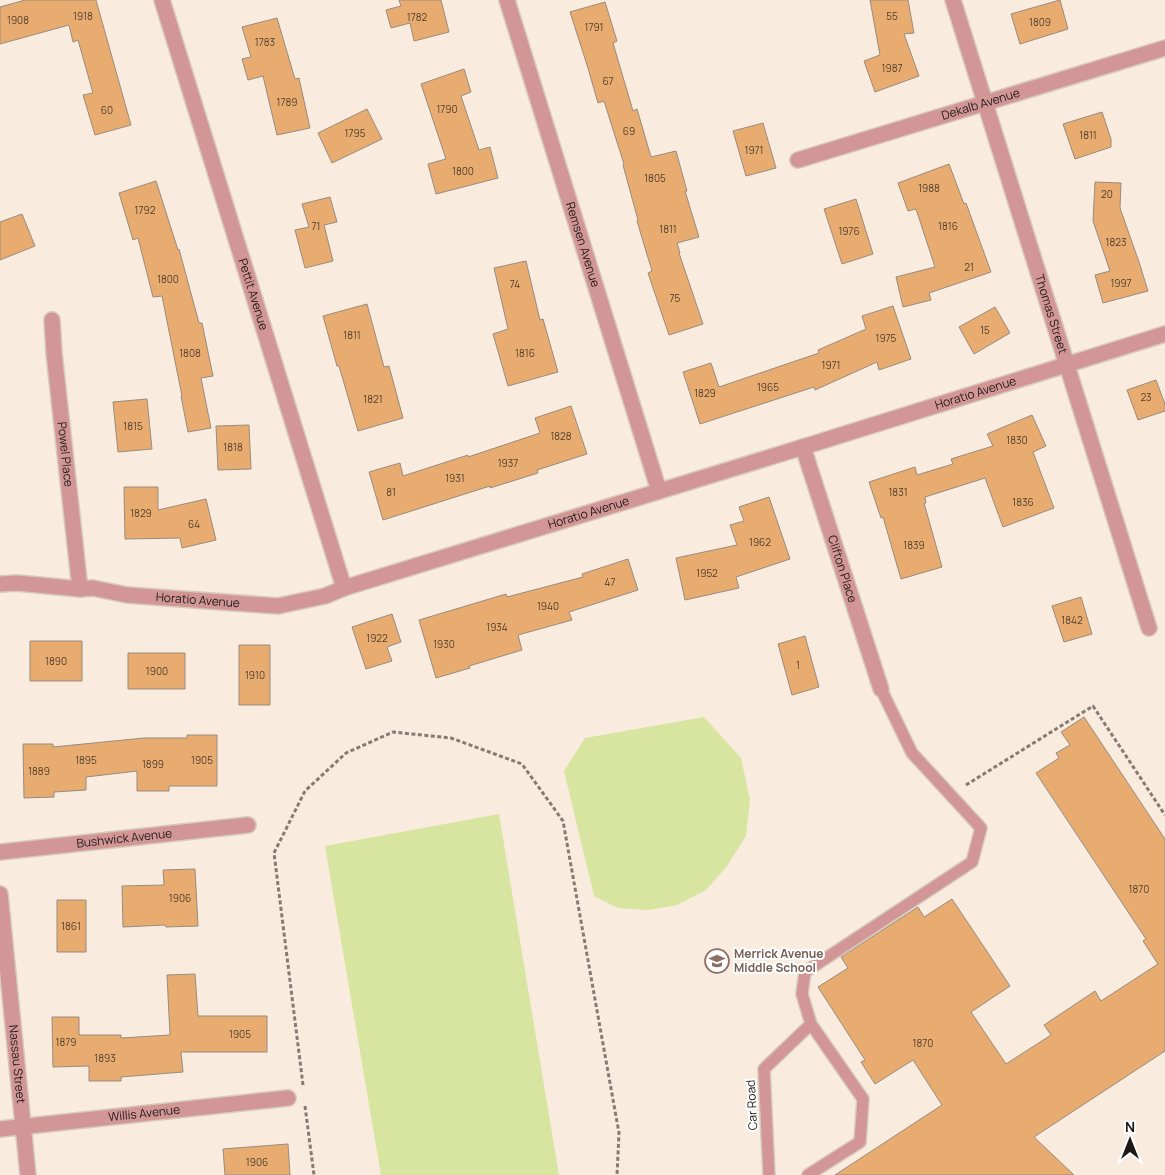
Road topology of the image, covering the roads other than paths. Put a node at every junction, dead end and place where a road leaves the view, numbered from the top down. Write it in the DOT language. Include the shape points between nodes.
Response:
graph roads {
  1 [pos="162,0"];
  2 [pos="507,0"];
  3 [pos="953,0"];
  4 [pos="1165,48"];
  5 [pos="985,104"];
  6 [pos="798,160"];
  7 [pos="52,320"];
  8 [pos="1165,334"];
  9 [pos="1066,364"];
  10 [pos="803,447"];
  11 [pos="658,491"];
  12 [pos="0,584"];
  13 [pos="344,588"];
  14 [pos="80,589"];
  15 [pos="1149,628"];
  16 [pos="881,689"];
  17 [pos="248,825"];
  18 [pos="0,852"];
  19 [pos="0,894"];
  20 [pos="811,1024"];
  21 [pos="288,1098"];
  22 [pos="23,1127"];
  23 [pos="0,1129"];
  24 [pos="28,1175"];
  25 [pos="769,1175"];
  26 [pos="808,1175"];
  1 -- 13 [label="street, Pettit Avenue"];
  2 -- 11 [label="street, Remsen Avenue"];
  3 -- 5 [label="street, Thomas Street"];
  4 -- 5 [label="street, Dekalb Avenue"];
  5 -- 6 [label="street, Dekalb Avenue"];
  5 -- 9 [label="street, Thomas Street"];
  7 -- 14 [label="street, Powel Place"];
  8 -- 9 [label="street, Horatio Avenue"];
  9 -- 10 [label="street, Horatio Avenue"];
  9 -- 15 [label="street, Thomas Street"];
  10 -- 11 [label="street, Horatio Avenue"];
  10 -- 16 [label="street, Clifton Place"];
  11 -- 13 [label="street, Horatio Avenue"];
  12 -- 14 [label="street, Horatio Avenue"];
  13 -- 14 [label="street, Horatio Avenue" via="325,596 278,606"];
  16 -- 20 [label="lane" via="912,753 981,828 972,862 805,972 802,994"];
  17 -- 18 [label="street, Bushwick Avenue"];
  19 -- 22 [label="street, Nassau Street"];
  20 -- 25 [label="lane, Car Road" via="764,1069"];
  20 -- 26 [label="lane" via="863,1099 860,1142"];
  21 -- 22 [label="street, Willis Avenue"];
  22 -- 23 [label="street, Willis Avenue"];
  22 -- 24 [label="street, Nassau Street"];
}
